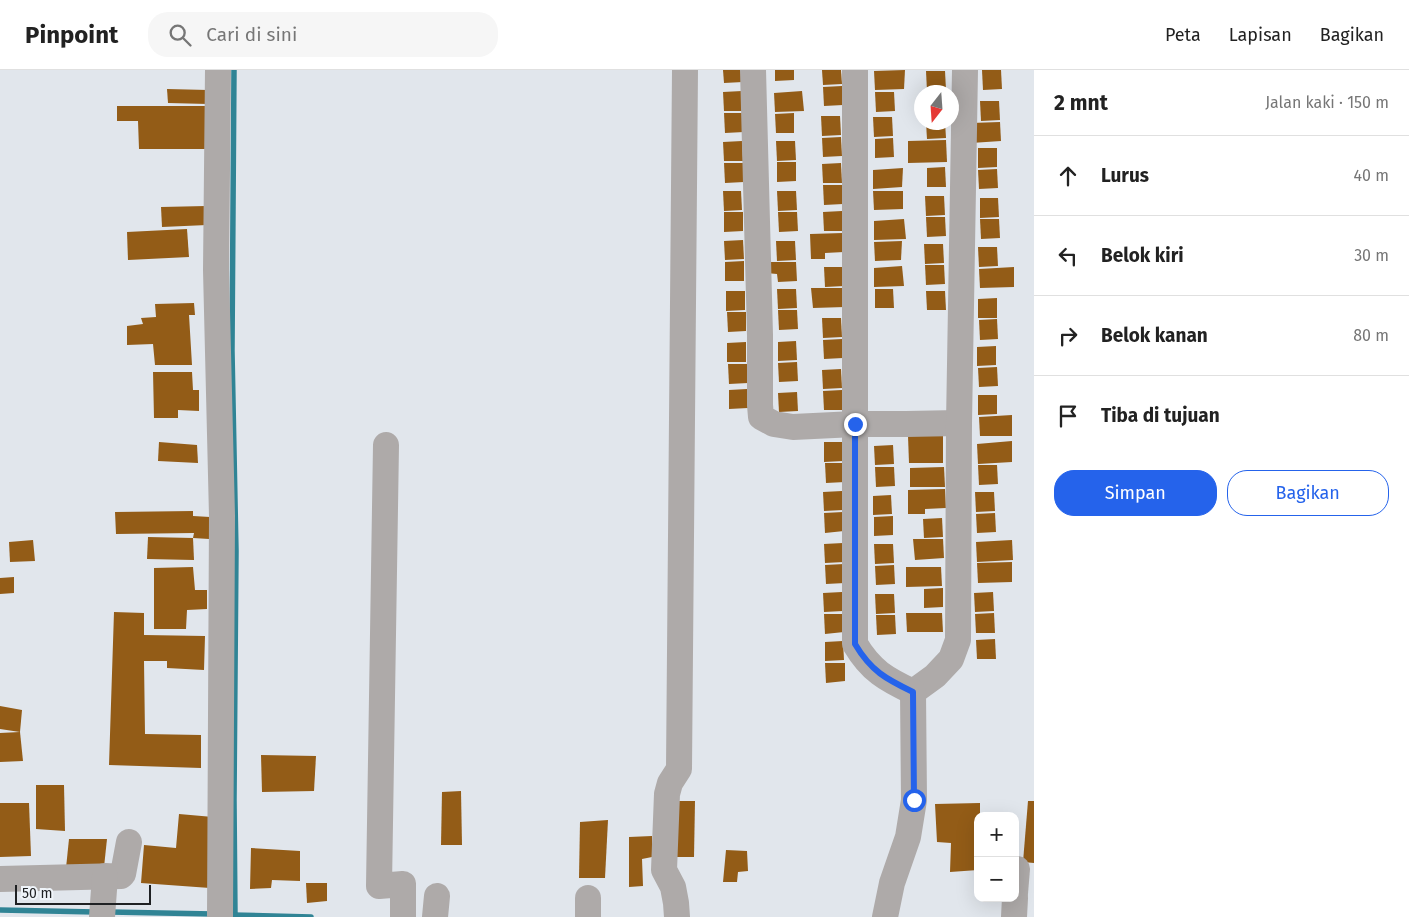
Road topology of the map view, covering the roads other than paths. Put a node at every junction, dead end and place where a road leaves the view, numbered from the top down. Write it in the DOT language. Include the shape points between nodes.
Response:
graph roads {
  1 [pos="218,70"];
  2 [pos="685,70"];
  3 [pos="754,70"];
  4 [pos="855,70"];
  5 [pos="965,70"];
  6 [pos="959,422"];
  7 [pos="855,424"];
  8 [pos="386,445"];
  9 [pos="913,692"];
  10 [pos="129,842"];
  11 [pos="0,879"];
  12 [pos="105,881"];
  13 [pos="676,910"];
  14 [pos="886,910"];
  15 [pos="102,917"];
  16 [pos="220,917"];
  17 [pos="403,917"];
  1 -- 16 [label="street" via="216,270 222,516"];
  2 -- 13 [label="street" via="679,769 667,794 664,870 672,887"];
  3 -- 7 [label="street" via="761,417 774,424 793,427"];
  4 -- 7 [label="street"];
  5 -- 6 [label="street"];
  6 -- 7 [label="street"];
  6 -- 9 [label="street" via="958,640 951,659"];
  7 -- 9 [label="street" via="855,644 864,660 887,679"];
  8 -- 17 [label="street" via="379,886 403,884"];
  9 -- 14 [label="street" via="914,800 908,837"];
  10 -- 12 [label="street" via="123,874"];
  11 -- 12 [label="street"];
  12 -- 15 [label="street"];
}
